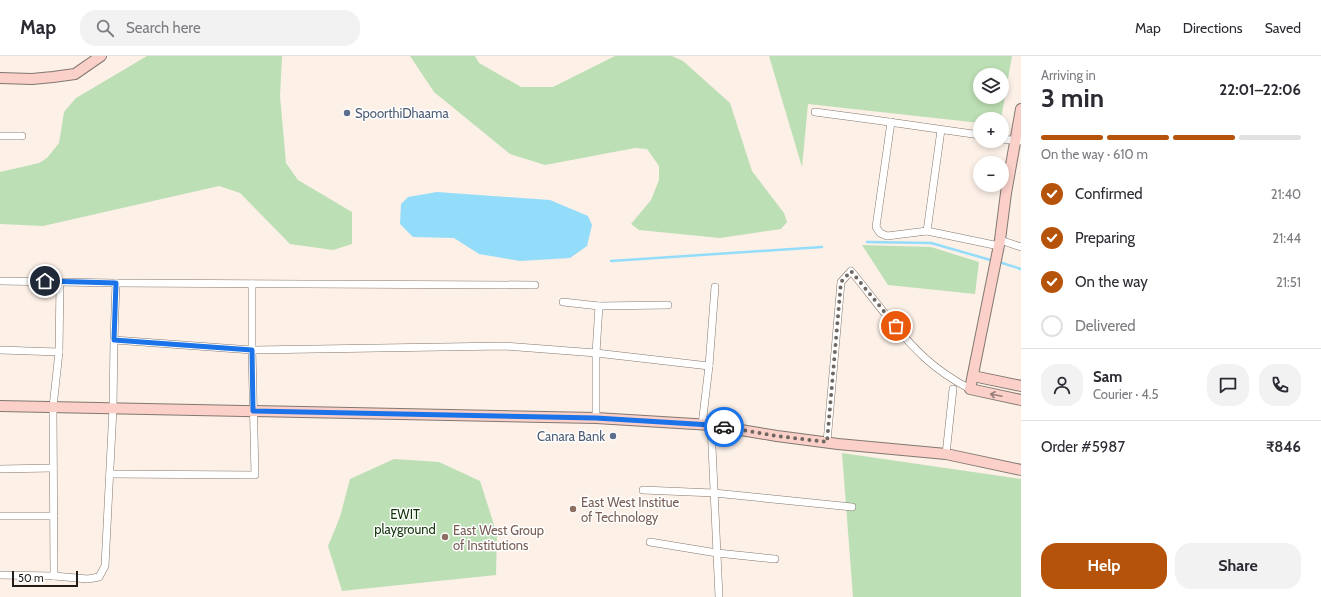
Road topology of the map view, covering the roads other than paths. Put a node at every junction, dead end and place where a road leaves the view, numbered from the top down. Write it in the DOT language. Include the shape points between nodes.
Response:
graph roads {
  1 [pos="101,56"];
  2 [pos="0,78"];
  3 [pos="1021,109"];
  4 [pos="815,112"];
  5 [pos="891,122"];
  6 [pos="941,130"];
  7 [pos="973,135"];
  8 [pos="0,136"];
  9 [pos="22,136"];
  10 [pos="1018,141"];
  11 [pos="927,231"];
  12 [pos="999,243"];
  13 [pos="1021,247"];
  14 [pos="0,281"];
  15 [pos="60,282"];
  16 [pos="116,283"];
  17 [pos="252,284"];
  18 [pos="535,285"];
  19 [pos="715,287"];
  20 [pos="563,302"];
  21 [pos="668,305"];
  22 [pos="599,306"];
  23 [pos="114,340"];
  24 [pos="0,350"];
  25 [pos="252,350"];
  26 [pos="59,352"];
  27 [pos="596,353"];
  28 [pos="709,366"];
  29 [pos="973,376"];
  30 [pos="1021,386"];
  31 [pos="953,389"];
  32 [pos="970,389"];
  33 [pos="1021,400"];
  34 [pos="0,406"];
  35 [pos="53,407"];
  36 [pos="113,408"];
  37 [pos="253,411"];
  38 [pos="596,418"];
  39 [pos="706,425"];
  40 [pos="827,442"];
  41 [pos="946,454"];
  42 [pos="53,468"];
  43 [pos="0,469"];
  44 [pos="1021,470"];
  45 [pos="110,474"];
  46 [pos="643,490"];
  47 [pos="714,493"];
  48 [pos="852,507"];
  49 [pos="0,516"];
  50 [pos="54,516"];
  51 [pos="650,542"];
  52 [pos="717,553"];
  53 [pos="776,559"];
  54 [pos="0,575"];
  55 [pos="54,576"];
  56 [pos="719,597"];
  1 -- 2 [label="street" via="74,74 32,79"];
  3 -- 10 [label="street"];
  4 -- 5 [label="street"];
  5 -- 6 [label="street"];
  5 -- 11 [label="street" via="876,227 880,233 887,236"];
  6 -- 7 [label="street"];
  6 -- 11 [label="street"];
  8 -- 9 [label="street"];
  10 -- 12 [label="street"];
  11 -- 12 [label="street"];
  12 -- 13 [label="street"];
  12 -- 29 [label="street"];
  14 -- 15 [label="street"];
  15 -- 16 [label="street"];
  15 -- 26 [label="street"];
  16 -- 17 [label="street"];
  16 -- 23 [label="street"];
  17 -- 18 [label="street"];
  17 -- 25 [label="street"];
  19 -- 28 [label="street"];
  20 -- 22 [label="street"];
  21 -- 22 [label="street"];
  22 -- 27 [label="street"];
  23 -- 25 [label="street"];
  23 -- 36 [label="street"];
  24 -- 26 [label="street"];
  25 -- 27 [label="street" via="504,346"];
  25 -- 37 [label="street"];
  26 -- 35 [label="street"];
  27 -- 28 [label="street"];
  27 -- 38 [label="street"];
  28 -- 39 [label="street"];
  29 -- 30 [label="street"];
  29 -- 32 [label="street"];
  31 -- 41 [label="street"];
  33 -- 32 [label="street, one-way"];
  32 -- 40 [label="street" via="925,358 851,271 841,282"];
  34 -- 35 [label="street"];
  35 -- 36 [label="street"];
  35 -- 42 [label="street"];
  36 -- 37 [label="street"];
  36 -- 45 [label="street"];
  37 -- 38 [label="street"];
  37 -- 45 [label="street" via="255,475"];
  38 -- 39 [label="street"];
  39 -- 40 [label="street"];
  39 -- 47 [label="street"];
  40 -- 41 [label="street"];
  41 -- 44 [label="street"];
  42 -- 43 [label="street"];
  42 -- 50 [label="street"];
  45 -- 55 [label="street" via="104,566 99,577 88,579"];
  46 -- 47 [label="street"];
  47 -- 48 [label="street"];
  47 -- 52 [label="street"];
  49 -- 50 [label="street"];
  50 -- 55 [label="street"];
  51 -- 52 [label="street"];
  52 -- 53 [label="street"];
  52 -- 56 [label="street"];
  54 -- 55 [label="street"];
}
